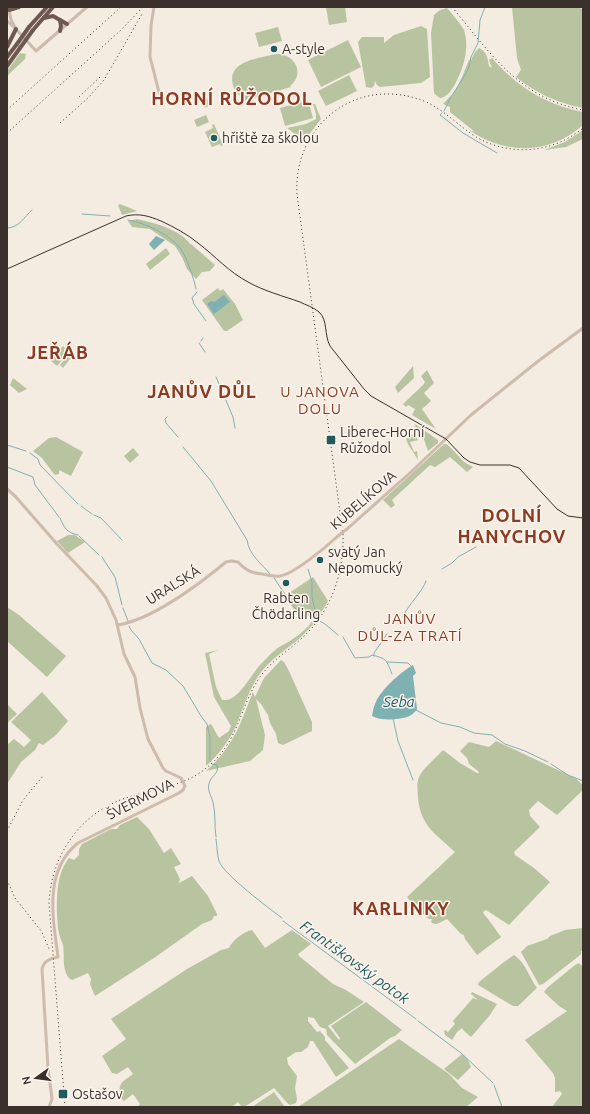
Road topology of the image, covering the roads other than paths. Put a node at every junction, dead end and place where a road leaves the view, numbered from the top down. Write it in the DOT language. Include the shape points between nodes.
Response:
graph roads {
  1 [pos="19,7"];
  2 [pos="53,7"];
  3 [pos="87,7"];
  4 [pos="154,7"];
  5 [pos="46,8"];
  6 [pos="8,11"];
  7 [pos="42,19"];
  8 [pos="59,20"];
  9 [pos="7,21"];
  10 [pos="67,24"];
  11 [pos="16,29"];
  12 [pos="31,29"];
  13 [pos="60,31"];
  14 [pos="18,46"];
  15 [pos="7,47"];
  16 [pos="7,58"];
  17 [pos="7,66"];
  18 [pos="160,96"];
  19 [pos="583,328"];
  20 [pos="7,489"];
  21 [pos="238,562"];
  22 [pos="118,625"];
  23 [pos="49,1107"];
  1 -- 6 [label="highway"];
  2 -- 7 [label="highway"];
  3 -- 10 [label="street"];
  4 -- 18 [label="street" via="150,57"];
  5 -- 12 [label="highway"];
  6 -- 11 [label="street"];
  7 -- 8 [label="highway" via="53,16"];
  7 -- 12 [label="highway"];
  8 -- 10 [label="highway"];
  8 -- 13 [label="highway"];
  9 -- 11 [label="street"];
  10 -- 13 [label="street"];
  11 -- 13 [label="street" via="36,52"];
  11 -- 15 [label="highway"];
  12 -- 14 [label="highway, bridge"];
  14 -- 16 [label="highway"];
  14 -- 17 [label="highway"];
  19 -- 21 [label="street, KUBELÍKOVA, bridge" via="467,418 347,529 294,570 280,576 251,573"];
  20 -- 22 [label="street, ŠVERMOVA" via="97,586 106,598"];
  21 -- 22 [label="street, URALSKÁ" via="226,562 188,591 130,623"];
  22 -- 23 [label="street, ŠVERMOVA" via="124,654 135,677 148,739 163,768 182,778 184,788 179,793 83,840 68,852 58,872 52,911 58,957 48,960 42,969 52,1099"];
}
